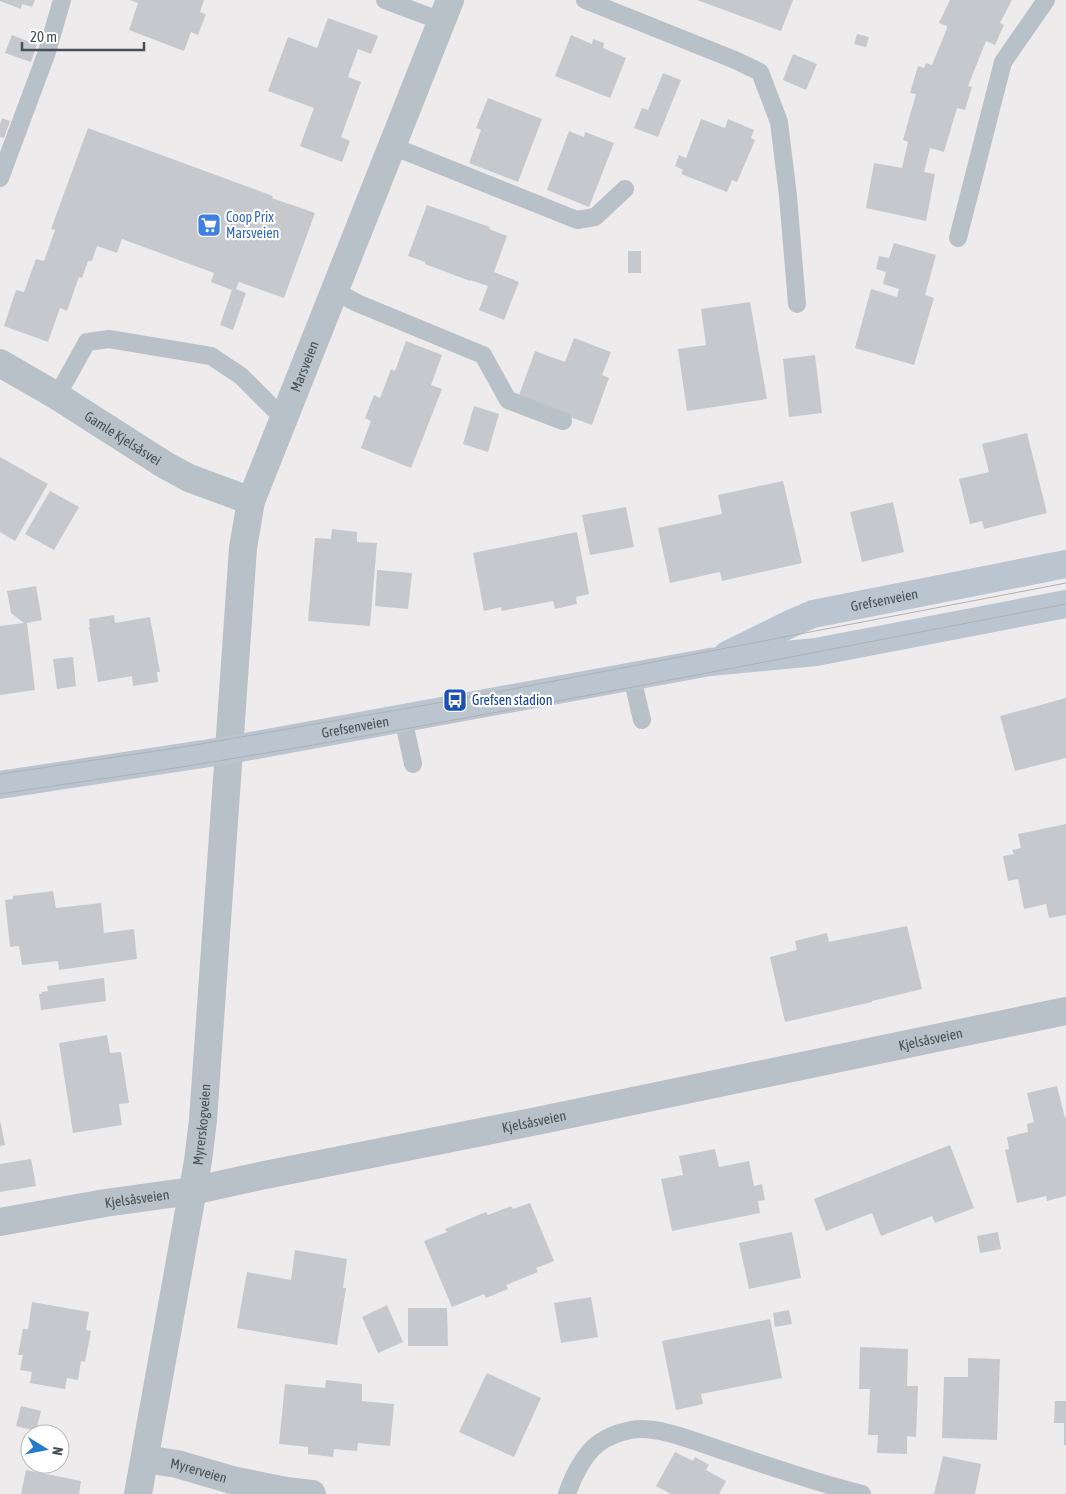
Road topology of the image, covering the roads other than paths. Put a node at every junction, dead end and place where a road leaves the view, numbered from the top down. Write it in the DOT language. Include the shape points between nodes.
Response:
graph roads {
  1 [pos="62,0"];
  2 [pos="385,0"];
  3 [pos="585,0"];
  4 [pos="1046,0"];
  5 [pos="446,10"];
  6 [pos="392,146"];
  7 [pos="0,178"];
  8 [pos="624,189"];
  9 [pos="958,238"];
  10 [pos="335,291"];
  11 [pos="797,304"];
  12 [pos="0,363"];
  13 [pos="57,396"];
  14 [pos="283,418"];
  15 [pos="563,421"];
  16 [pos="251,501"];
  17 [pos="1066,564"];
  18 [pos="1066,604"];
  19 [pos="710,662"];
  20 [pos="632,677"];
  21 [pos="403,718"];
  22 [pos="642,720"];
  23 [pos="229,750"];
  24 [pos="413,764"];
  25 [pos="0,785"];
  26 [pos="1066,1010"];
  27 [pos="192,1191"];
  28 [pos="0,1222"];
  29 [pos="145,1459"];
  30 [pos="138,1494"];
  31 [pos="312,1494"];
  32 [pos="567,1494"];
  33 [pos="862,1494"];
  1 -- 7 [label="lane" via="47,52"];
  2 -- 5 [label="lane"];
  3 -- 11 [label="lane" via="760,72 779,122"];
  4 -- 9 [label="lane" via="1003,62"];
  5 -- 6 [label="street, Marsveien"];
  6 -- 8 [label="lane" via="577,220 595,217"];
  6 -- 10 [label="street, Marsveien"];
  10 -- 14 [label="street, Marsveien"];
  10 -- 15 [label="lane" via="483,355 508,400"];
  12 -- 13 [label="street, Gamle Kjelsåsvei"];
  13 -- 14 [label="lane" via="87,342 108,339 211,356 241,376"];
  13 -- 16 [label="street, Gamle Kjelsåsvei" via="190,478"];
  14 -- 16 [label="street, Marsveien"];
  16 -- 23 [label="street, Marsveien" via="242,548"];
  17 -- 19 [label="main road, Grefsenveien" via="813,614"];
  18 -- 19 [label="main road, Grefsenveien" via="816,652"];
  19 -- 20 [label="main road, Grefsenveien"];
  20 -- 21 [label="main road, Grefsenveien"];
  20 -- 22 [label="lane"];
  21 -- 23 [label="main road, Grefsenveien"];
  21 -- 24 [label="lane"];
  23 -- 25 [label="main road, Grefsenveien"];
  23 -- 27 [label="street, Myrerskogveien" via="203,1120"];
  26 -- 27 [label="street, Kjelsåsveien"];
  27 -- 28 [label="street, Kjelsåsveien"];
  27 -- 29 [label="street, Myrerskogveien"];
  29 -- 30 [label="street, Myrerskogveien"];
  29 -- 31 [label="street, Myrerveien" via="177,1464 232,1480"];
  32 -- 33 [label="lane" via="573,1478 599,1442 632,1430 650,1429"];
}
